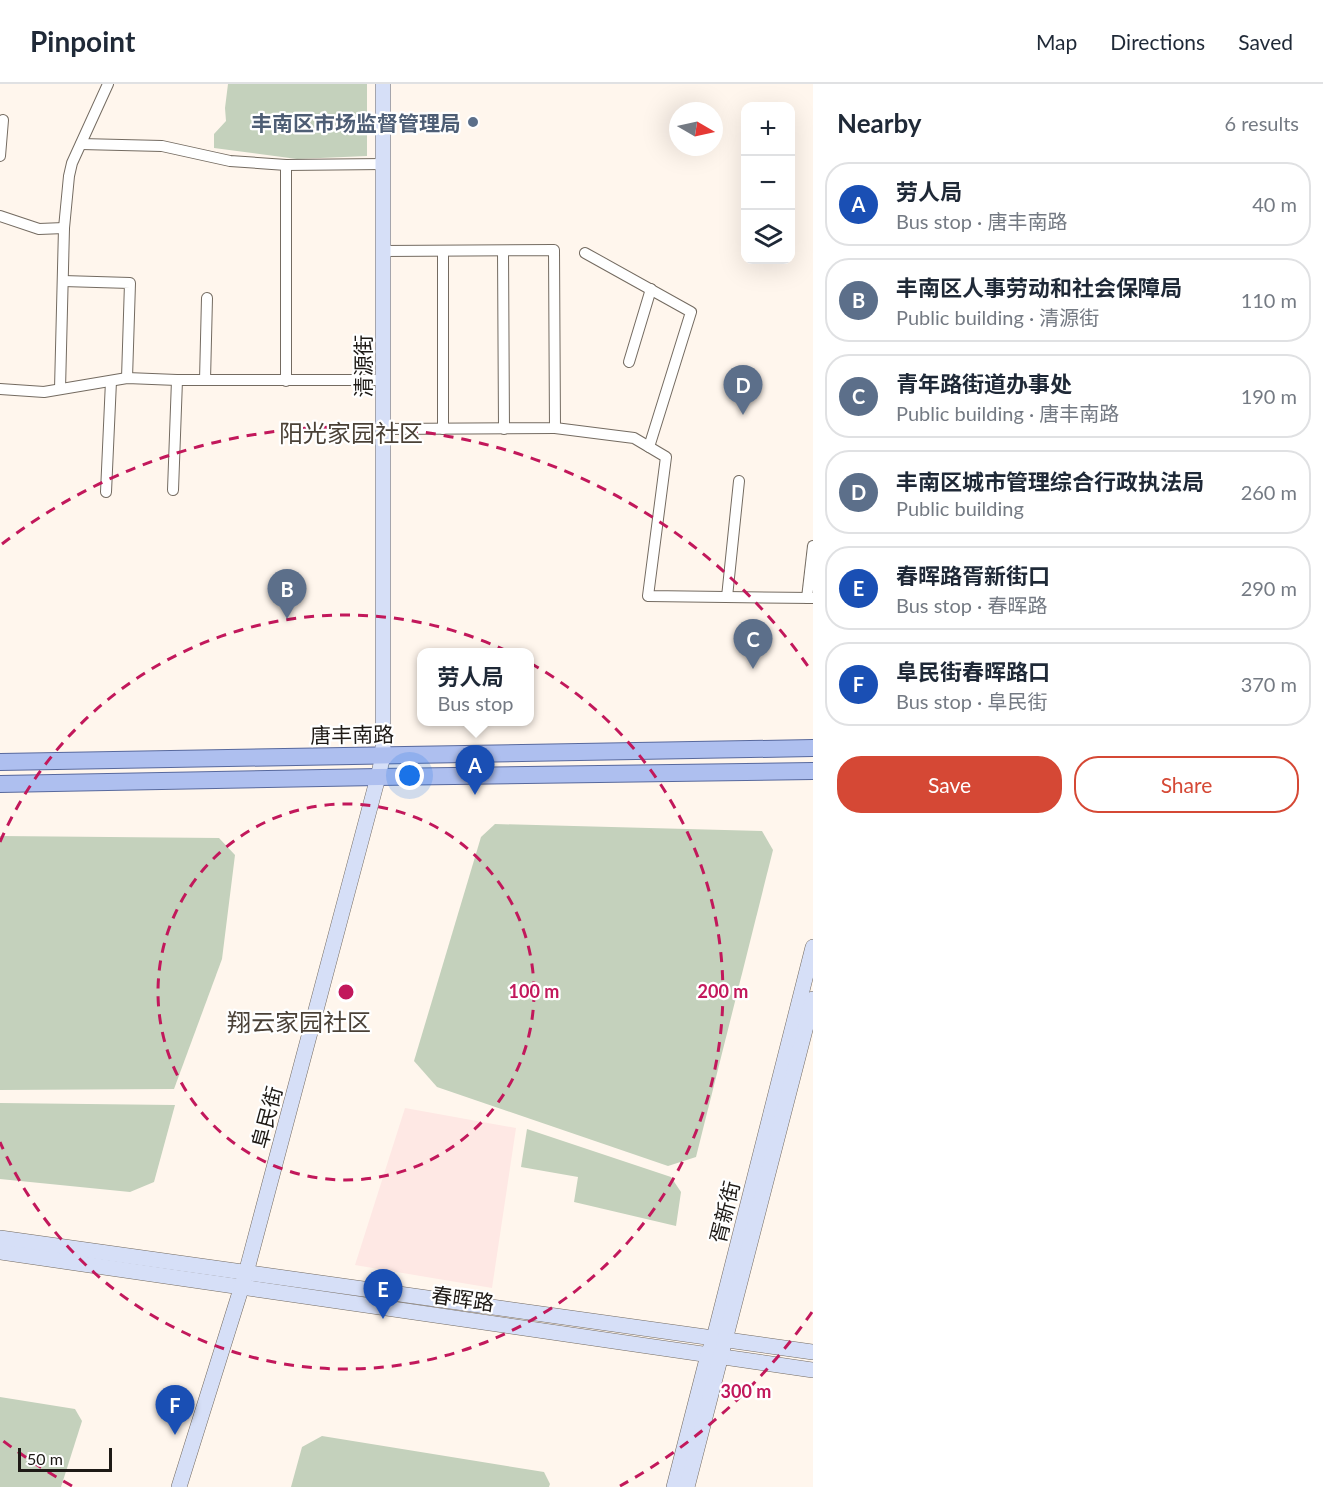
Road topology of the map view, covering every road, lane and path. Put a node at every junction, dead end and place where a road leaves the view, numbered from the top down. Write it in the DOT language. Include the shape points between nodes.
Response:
graph roads {
  1 [pos="108,84"];
  2 [pos="383,84"];
  3 [pos="3,120"];
  4 [pos="81,144"];
  5 [pos="0,156"];
  6 [pos="384,164"];
  7 [pos="286,165"];
  8 [pos="0,216"];
  9 [pos="64,228"];
  10 [pos="503,250"];
  11 [pos="383,251"];
  12 [pos="443,251"];
  13 [pos="585,253"];
  14 [pos="63,281"];
  15 [pos="651,289"];
  16 [pos="207,298"];
  17 [pos="629,362"];
  18 [pos="127,378"];
  19 [pos="177,380"];
  20 [pos="205,380"];
  21 [pos="383,380"];
  22 [pos="111,381"];
  23 [pos="286,381"];
  24 [pos="0,389"];
  25 [pos="60,389"];
  26 [pos="555,428"];
  27 [pos="383,429"];
  28 [pos="443,429"];
  29 [pos="504,429"];
  30 [pos="649,447"];
  31 [pos="739,481"];
  32 [pos="173,490"];
  33 [pos="106,492"];
  34 [pos="813,546"];
  35 [pos="727,597"];
  36 [pos="810,598"];
  37 [pos="813,748"];
  38 [pos="382,756"];
  39 [pos="0,762"];
  40 [pos="813,771"];
  41 [pos="378,777"];
  42 [pos="0,784"];
  43 [pos="813,947"];
  44 [pos="813,999"];
  45 [pos="0,1238"];
  46 [pos="0,1252"];
  47 [pos="244,1280"];
  48 [pos="720,1339"];
  49 [pos="813,1352"];
  50 [pos="714,1356"];
  51 [pos="813,1371"];
  52 [pos="179,1487"];
  53 [pos="674,1487"];
  54 [pos="687,1487"];
  1 -- 4 [label="street"];
  2 -- 6 [label="street, 清源街"];
  3 -- 5 [label="street"];
  4 -- 7 [label="street" via="162,146 230,161"];
  4 -- 9 [label="street" via="69,176"];
  6 -- 7 [label="street"];
  6 -- 11 [label="street, 清源街"];
  7 -- 23 [label="street"];
  8 -- 9 [label="street" via="39,230"];
  9 -- 14 [label="street"];
  10 -- 12 [label="street"];
  10 -- 26 [label="street" via="554,250"];
  10 -- 29 [label="street"];
  11 -- 12 [label="street"];
  11 -- 21 [label="street, 清源街"];
  12 -- 28 [label="street"];
  13 -- 15 [label="street"];
  14 -- 18 [label="street" via="130,283"];
  14 -- 25 [label="street"];
  15 -- 17 [label="street"];
  15 -- 30 [label="street" via="692,312"];
  16 -- 20 [label="street"];
  18 -- 19 [label="street"];
  18 -- 22 [label="street"];
  19 -- 20 [label="street"];
  19 -- 32 [label="street"];
  20 -- 23 [label="street"];
  21 -- 23 [label="street"];
  21 -- 27 [label="street, 清源街"];
  22 -- 25 [label="street"];
  22 -- 33 [label="street"];
  24 -- 25 [label="street"];
  26 -- 29 [label="street"];
  26 -- 30 [label="street" via="634,438"];
  27 -- 28 [label="street"];
  27 -- 38 [label="street, 清源街"];
  28 -- 29 [label="street"];
  30 -- 35 [label="street" via="666,457 648,596"];
  31 -- 35 [label="street"];
  34 -- 36 [label="street"];
  35 -- 36 [label="street"];
  37 -- 38 [label="main road, 唐丰南路"];
  38 -- 39 [label="main road, 唐丰南路"];
  38 -- 41 [label="street, 阜民街"];
  40 -- 41 [label="main road, 唐丰南路"];
  41 -- 42 [label="main road, 唐丰南路"];
  41 -- 47 [label="street, 阜民街"];
  43 -- 48 [label="street, 胥新街"];
  44 -- 48 [label="street, 胥新街"];
  45 -- 47 [label="street, 春晖路"];
  46 -- 47 [label="street, 春晖路"];
  47 -- 48 [label="street, 春晖路"];
  47 -- 50 [label="street, 春晖路"];
  47 -- 52 [label="street, 阜民街"];
  48 -- 49 [label="street, 春晖路"];
  48 -- 50 [label="street, 胥新街"];
  50 -- 51 [label="street, 春晖路"];
  50 -- 53 [label="street, 胥新街"];
  50 -- 54 [label="street, 胥新街"];
}
